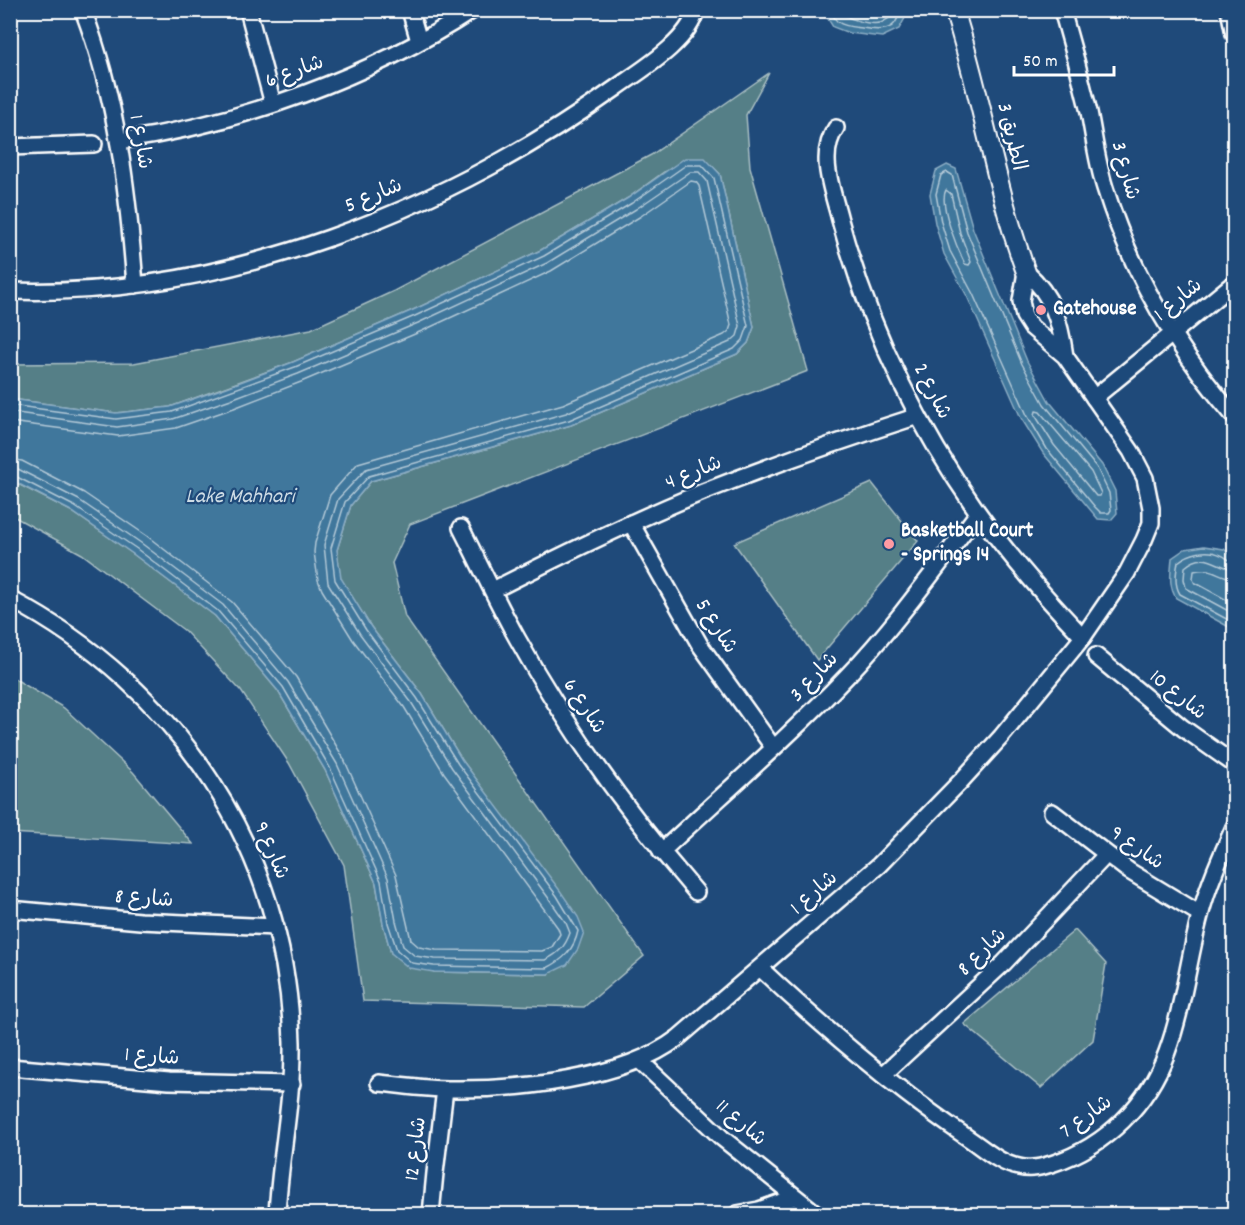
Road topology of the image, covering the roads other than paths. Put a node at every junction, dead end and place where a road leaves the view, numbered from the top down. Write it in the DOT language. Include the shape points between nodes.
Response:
graph roads {
  1 [pos="83,10"];
  2 [pos="248,10"];
  3 [pos="410,10"];
  4 [pos="473,10"];
  5 [pos="696,10"];
  6 [pos="954,10"];
  7 [pos="1062,10"];
  8 [pos="1229,10"];
  9 [pos="1234,34"];
  10 [pos="418,41"];
  11 [pos="273,104"];
  12 [pos="836,128"];
  13 [pos="119,141"];
  14 [pos="94,144"];
  15 [pos="10,147"];
  16 [pos="1026,272"];
  17 [pos="1234,283"];
  18 [pos="135,285"];
  19 [pos="10,291"];
  20 [pos="1172,334"];
  21 [pos="1065,356"];
  22 [pos="1094,398"];
  23 [pos="918,416"];
  24 [pos="1234,416"];
  25 [pos="978,513"];
  26 [pos="631,523"];
  27 [pos="461,528"];
  28 [pos="493,590"];
  29 [pos="10,599"];
  30 [pos="1083,637"];
  31 [pos="1096,656"];
  32 [pos="774,747"];
  33 [pos="1234,764"];
  34 [pos="1052,812"];
  35 [pos="1234,827"];
  36 [pos="661,852"];
  37 [pos="1106,855"];
  38 [pos="696,892"];
  39 [pos="10,909"];
  40 [pos="1200,914"];
  41 [pos="276,927"];
  42 [pos="761,969"];
  43 [pos="640,1061"];
  44 [pos="10,1067"];
  45 [pos="883,1075"];
  46 [pos="379,1083"];
  47 [pos="292,1084"];
  48 [pos="446,1089"];
  49 [pos="795,1197"];
  50 [pos="277,1215"];
  51 [pos="431,1215"];
  52 [pos="737,1215"];
  53 [pos="817,1215"];
  1 -- 13 [label="street, شارع 1"];
  2 -- 11 [label="street"];
  3 -- 10 [label="street"];
  4 -- 10 [label="street, شارع 6"];
  5 -- 18 [label="street, شارع 5" via="689,28 677,42 598,101 510,155 415,203 276,256 171,281"];
  6 -- 16 [label="street, 3 الطريق" via="1003,202"];
  7 -- 20 [label="street, شارع 3" via="1108,196 1132,257"];
  8 -- 9 [label="street"];
  10 -- 11 [label="street, شارع 6" via="345,77"];
  11 -- 13 [label="street, شارع 6" via="199,127"];
  12 -- 23 [label="street, شارع 2" via="827,146 826,161 844,232 875,322"];
  13 -- 18 [label="street, شارع 1" via="130,212"];
  14 -- 15 [label="street"];
  16 -- 21 [label="street, 3 الطريق" via="1052,305"];
  16 -- 21 [label="street, 3 الطريق" via="1021,301 1024,316 1037,334"];
  17 -- 20 [label="street, شارع 1"];
  18 -- 19 [label="street, شارع 5"];
  20 -- 22 [label="street, شارع 1"];
  20 -- 24 [label="street"];
  21 -- 22 [label="street"];
  22 -- 30 [label="street, شارع 1" via="1139,464 1149,493 1150,523 1137,557"];
  23 -- 25 [label="street, شارع 2"];
  23 -- 26 [label="street, شارع 4" via="773,465"];
  25 -- 30 [label="street, شارع 2"];
  25 -- 32 [label="street, شارع 3" via="849,675"];
  26 -- 28 [label="street, شارع 4"];
  26 -- 32 [label="street, شارع 5" via="700,645"];
  27 -- 28 [label="street, شارع 6"];
  28 -- 36 [label="street, شارع 6" via="516,637 582,745"];
  29 -- 41 [label="street, شارع 9" via="79,639 144,696 175,730 226,805 257,870"];
  30 -- 42 [label="street, شارع 1" via="1001,737 921,824"];
  31 -- 33 [label="street, شارع 10" via="1174,722"];
  32 -- 36 [label="street, شارع 3"];
  34 -- 37 [label="street, شارع 9"];
  35 -- 40 [label="street, شارع 7"];
  36 -- 38 [label="street, شارع 6"];
  37 -- 40 [label="street, شارع 9"];
  37 -- 45 [label="street, شارع 8" via="1004,963"];
  39 -- 41 [label="street, شارع 8" via="140,921"];
  40 -- 45 [label="street, شارع 7" via="1173,1032 1156,1077 1126,1117 1079,1152 1040,1167 1010,1165"];
  41 -- 47 [label="street, شارع 9" via="290,1006"];
  42 -- 43 [label="street, شارع 1" via="672,1042"];
  42 -- 45 [label="street, شارع 7"];
  43 -- 48 [label="street, شارع 1" via="554,1082"];
  43 -- 49 [label="street, شارع 11" via="705,1123"];
  44 -- 47 [label="street, شارع 1" via="169,1081"];
  46 -- 48 [label="street, شارع 1"];
  47 -- 50 [label="street, شارع 9"];
  48 -- 51 [label="street, شارع 12"];
  49 -- 52 [label="street"];
  49 -- 53 [label="street, شارع 11"];
}
